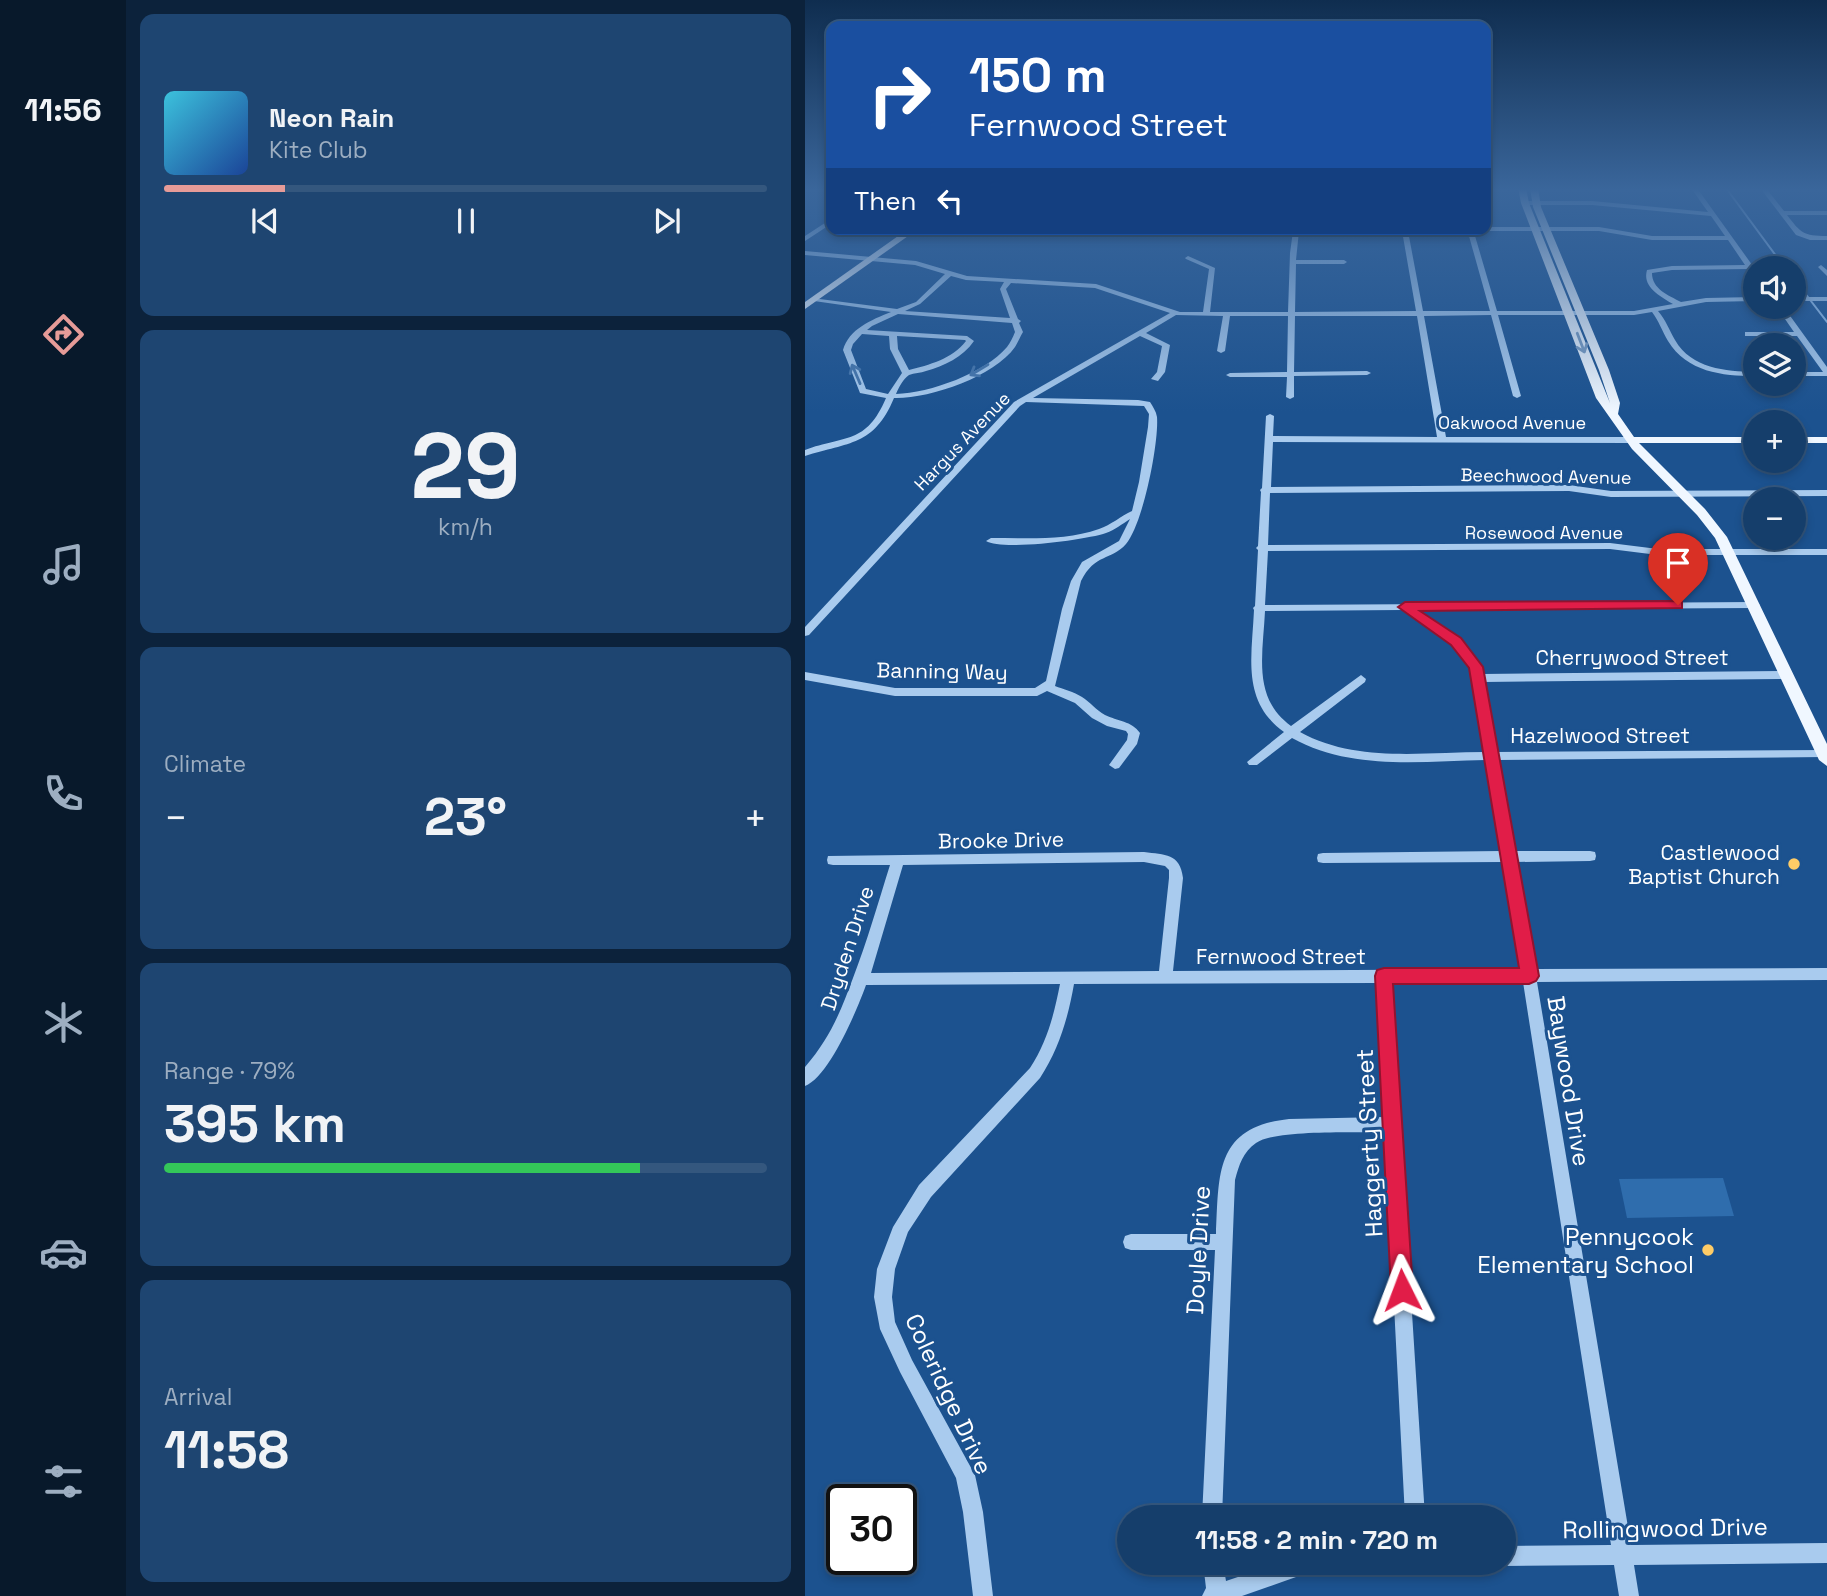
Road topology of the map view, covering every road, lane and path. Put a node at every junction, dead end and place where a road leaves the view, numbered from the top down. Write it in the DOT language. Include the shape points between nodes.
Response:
graph roads {
  1 [pos="867,262"];
  2 [pos="904,262"];
  3 [pos="1199,262"];
  4 [pos="1293,262"];
  5 [pos="1411,262"];
  6 [pos="1480,262"];
  7 [pos="1549,262"];
  8 [pos="1561,262"];
  9 [pos="1824,267"];
  10 [pos="1743,270"];
  11 [pos="1827,274"];
  12 [pos="948,275"];
  13 [pos="1009,280"];
  14 [pos="814,299"];
  15 [pos="1743,299"];
  16 [pos="1806,299"];
  17 [pos="1827,299"];
  18 [pos="1680,304"];
  19 [pos="805,306"];
  20 [pos="1654,310"];
  21 [pos="897,312"];
  22 [pos="1175,313"];
  23 [pos="1419,313"];
  24 [pos="1494,313"];
  25 [pos="1569,313"];
  26 [pos="1582,313"];
  27 [pos="1206,314"];
  28 [pos="1227,314"];
  29 [pos="1292,314"];
  30 [pos="1017,321"];
  31 [pos="858,332"];
  32 [pos="1140,333"];
  33 [pos="893,334"];
  34 [pos="1806,344"];
  35 [pos="1221,351"];
  36 [pos="906,373"];
  37 [pos="1367,373"];
  38 [pos="1743,373"];
  39 [pos="1827,373"];
  40 [pos="1290,374"];
  41 [pos="1806,374"];
  42 [pos="1230,375"];
  43 [pos="1155,379"];
  44 [pos="891,396"];
  45 [pos="1517,396"];
  46 [pos="1290,397"];
  47 [pos="1023,399"];
  48 [pos="1614,415"];
  49 [pos="1270,416"];
  50 [pos="1268,439"];
  51 [pos="1442,440"];
  52 [pos="1630,440"];
  53 [pos="1743,440"];
  54 [pos="1806,440"];
  55 [pos="1827,440"];
  56 [pos="805,453"];
  57 [pos="1264,490"];
  58 [pos="1827,493"];
  59 [pos="1683,494"];
  60 [pos="1137,512"];
  61 [pos="991,541"];
  62 [pos="1261,548"];
  63 [pos="1730,552"];
  64 [pos="1827,552"];
  65 [pos="1755,605"];
  66 [pos="1405,607"];
  67 [pos="1258,608"];
  68 [pos="805,633"];
  69 [pos="1787,675"];
  70 [pos="805,676"];
  71 [pos="1478,678"];
  72 [pos="1361,679"];
  73 [pos="1042,690"];
  74 [pos="1293,733"];
  75 [pos="1491,755"];
  76 [pos="1825,756"];
  77 [pos="1253,762"];
  78 [pos="1115,765"];
  79 [pos="1509,856"];
  80 [pos="1590,856"];
  81 [pos="1323,858"];
  82 [pos="833,860"];
  83 [pos="898,860"];
  84 [pos="1827,974"];
  85 [pos="1384,976"];
  86 [pos="1529,976"];
  87 [pos="1165,977"];
  88 [pos="1068,978"];
  89 [pos="860,979"];
  90 [pos="805,1079"];
  91 [pos="1392,1124"];
  92 [pos="1131,1242"];
  93 [pos="1224,1242"];
  94 [pos="1213,1505"];
  95 [pos="1414,1505"];
  96 [pos="1827,1553"];
  97 [pos="1516,1556"];
  98 [pos="1623,1556"];
  99 [pos="1214,1575"];
  100 [pos="1273,1575"];
  101 [pos="1215,1595"];
  102 [pos="983,1596"];
  103 [pos="1629,1596"];
  1 -- 14 [label="main road"];
  2 -- 12 [label="street"];
  3 -- 27 [label="street" via="1212,268"];
  4 -- 29 [label="street"];
  5 -- 23 [label="street"];
  6 -- 24 [label="street"];
  7 -- 25 [label="main road"];
  8 -- 26 [label="main road"];
  9 -- 11 [label="street"];
  10 -- 18 [label="street" via="1649,271 1650,284"];
  12 -- 13 [label="street"];
  12 -- 21 [label="street" via="918,303"];
  13 -- 22 [label="street" via="1096,286"];
  13 -- 30 [label="street" via="1003,289"];
  14 -- 19 [label="main road"];
  14 -- 21 [label="street"];
  15 -- 18 [label="street"];
  16 -- 17 [label="street"];
  18 -- 20 [label="street"];
  20 -- 26 [label="street"];
  20 -- 38 [label="street" via="1680,354 1691,362"];
  21 -- 30 [label="street"];
  21 -- 31 [label="street"];
  22 -- 27 [label="street"];
  22 -- 32 [label="street, Hargus Avenue"];
  23 -- 24 [label="street"];
  23 -- 29 [label="street"];
  23 -- 51 [label="street"];
  24 -- 25 [label="street"];
  24 -- 45 [label="street"];
  25 -- 26 [label="street"];
  25 -- 48 [label="main road, one-way" via="1601,398"];
  26 -- 48 [label="main road" via="1615,403"];
  27 -- 28 [label="street"];
  28 -- 29 [label="street"];
  28 -- 35 [label="street"];
  29 -- 40 [label="street"];
  30 -- 44 [label="street, one-way" via="1020,332 1016,342 973,374 926,392"];
  31 -- 33 [label="street"];
  44 -- 31 [label="street, one-way" via="863,391 847,350"];
  32 -- 43 [label="street" via="1166,345 1161,372"];
  32 -- 47 [label="street, Hargus Avenue"];
  33 -- 36 [label="street" via="894,349"];
  33 -- 36 [label="street" via="970,341 940,363"];
  34 -- 39 [label="street"];
  36 -- 44 [label="street"];
  37 -- 40 [label="street"];
  39 -- 41 [label="street"];
  40 -- 42 [label="street"];
  40 -- 46 [label="street"];
  44 -- 56 [label="street" via="870,430"];
  47 -- 60 [label="street" via="1147,404 1153,414"];
  47 -- 68 [label="street, Hargus Avenue"];
  48 -- 52 [label="main road"];
  49 -- 50 [label="street, Hazelwood Street"];
  50 -- 51 [label="street, Oakwood Avenue"];
  50 -- 57 [label="street, Hazelwood Street"];
  51 -- 52 [label="street, Oakwood Avenue"];
  52 -- 53 [label="main road, Oakwood Avenue"];
  52 -- 59 [label="main road"];
  54 -- 55 [label="main road"];
  57 -- 59 [label="street, Beechwood Avenue" via="1569,488 1611,494"];
  57 -- 62 [label="street, Hazelwood Street"];
  58 -- 59 [label="street, Beechwood Avenue"];
  59 -- 63 [label="main road"];
  60 -- 61 [label="street" via="1107,530 1079,536"];
  60 -- 73 [label="street" via="1121,544 1082,569 1053,679"];
  62 -- 63 [label="street, Rosewood Avenue" via="1610,546 1658,552"];
  62 -- 67 [label="street, Hazelwood Street"];
  63 -- 64 [label="street, Rosewood Avenue"];
  63 -- 65 [label="main road"];
  65 -- 66 [label="street"];
  65 -- 69 [label="main road"];
  66 -- 67 [label="street"];
  66 -- 71 [label="street, Baywood Drive" via="1456,641 1476,667"];
  67 -- 74 [label="street, Hazelwood Street" via="1258,691 1271,717"];
  69 -- 71 [label="street, Cherrywood Street"];
  69 -- 76 [label="main road"];
  70 -- 73 [label="street, Banning Way" via="895,692"];
  71 -- 75 [label="street, Baywood Drive"];
  72 -- 74 [label="street"];
  73 -- 78 [label="street" via="1070,695 1111,723 1131,728 1133,741"];
  74 -- 75 [label="street, Hazelwood Street" via="1344,755"];
  74 -- 77 [label="street"];
  75 -- 76 [label="street, Hazelwood Street"];
  75 -- 79 [label="street, Baywood Drive"];
  79 -- 80 [label="street"];
  79 -- 81 [label="street"];
  79 -- 86 [label="street, Baywood Drive"];
  82 -- 83 [label="street, Brooke Drive"];
  83 -- 87 [label="street, Brooke Drive" via="1144,857 1169,861 1176,878"];
  83 -- 89 [label="street, Dryden Drive"];
  84 -- 86 [label="street, Fernwood Street"];
  85 -- 86 [label="street, Fernwood Street"];
  85 -- 87 [label="street, Fernwood Street"];
  85 -- 91 [label="street, Haggerty Street"];
  86 -- 98 [label="street, Baywood Drive"];
  87 -- 88 [label="street, Fernwood Street"];
  88 -- 89 [label="street, Fernwood Street"];
  88 -- 102 [label="street, Coleridge Drive" via="1060,1024 1049,1052 1035,1073 925,1191 901,1227 886,1269 886,1323 965,1475"];
  89 -- 90 [label="street, Dryden Drive" via="842,1029"];
  91 -- 93 [label="street, Doyle Drive" via="1272,1127 1246,1139 1229,1165"];
  91 -- 95 [label="street, Haggerty Street"];
  92 -- 93 [label="street"];
  93 -- 94 [label="street, Doyle Drive"];
  96 -- 98 [label="street, Rollingwood Drive"];
  97 -- 98 [label="street, Rollingwood Drive"];
  98 -- 103 [label="street, Baywood Drive"];
  99 -- 101 [label="street"];
  100 -- 101 [label="street"];
}
